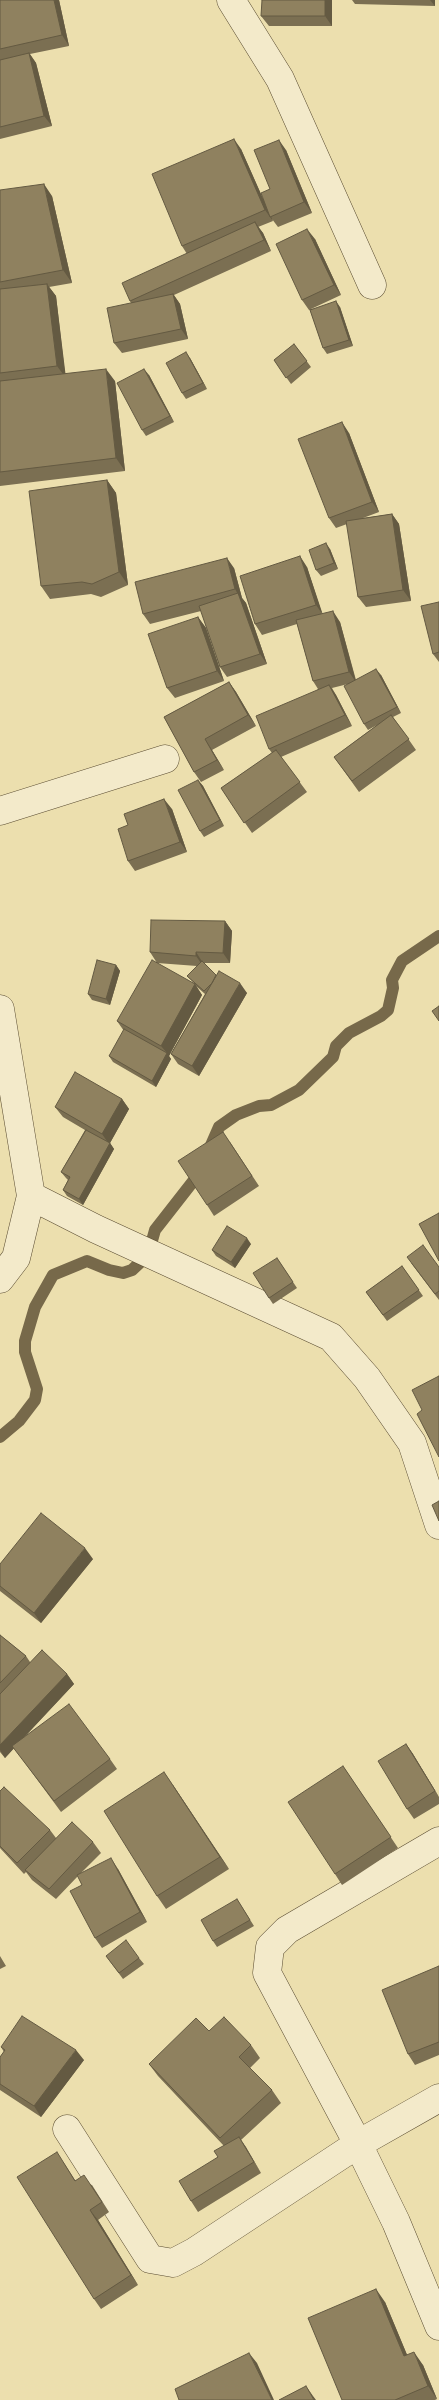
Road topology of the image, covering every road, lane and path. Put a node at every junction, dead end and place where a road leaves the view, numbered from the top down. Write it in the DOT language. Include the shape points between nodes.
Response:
graph roads {
  1 [pos="231,0"];
  2 [pos="372,285"];
  3 [pos="165,759"];
  4 [pos="0,811"];
  5 [pos="0,1009"];
  6 [pos="31,1196"];
  7 [pos="0,1279"];
  8 [pos="439,1524"];
  9 [pos="439,1841"];
  10 [pos="439,2098"];
  11 [pos="67,2129"];
  12 [pos="358,2144"];
  13 [pos="439,2326"];
  1 -- 2 [label="street" via="280,79"];
  3 -- 4 [label="street"];
  5 -- 6 [label="street"];
  6 -- 7 [label="street" via="16,1258"];
  6 -- 8 [label="street" via="331,1337 367,1378 412,1444"];
  9 -- 12 [label="street" via="287,1930 270,1947 267,1973"];
  10 -- 12 [label="street"];
  11 -- 12 [label="street" via="150,2259 173,2263"];
  12 -- 13 [label="street" via="396,2222"];
}
